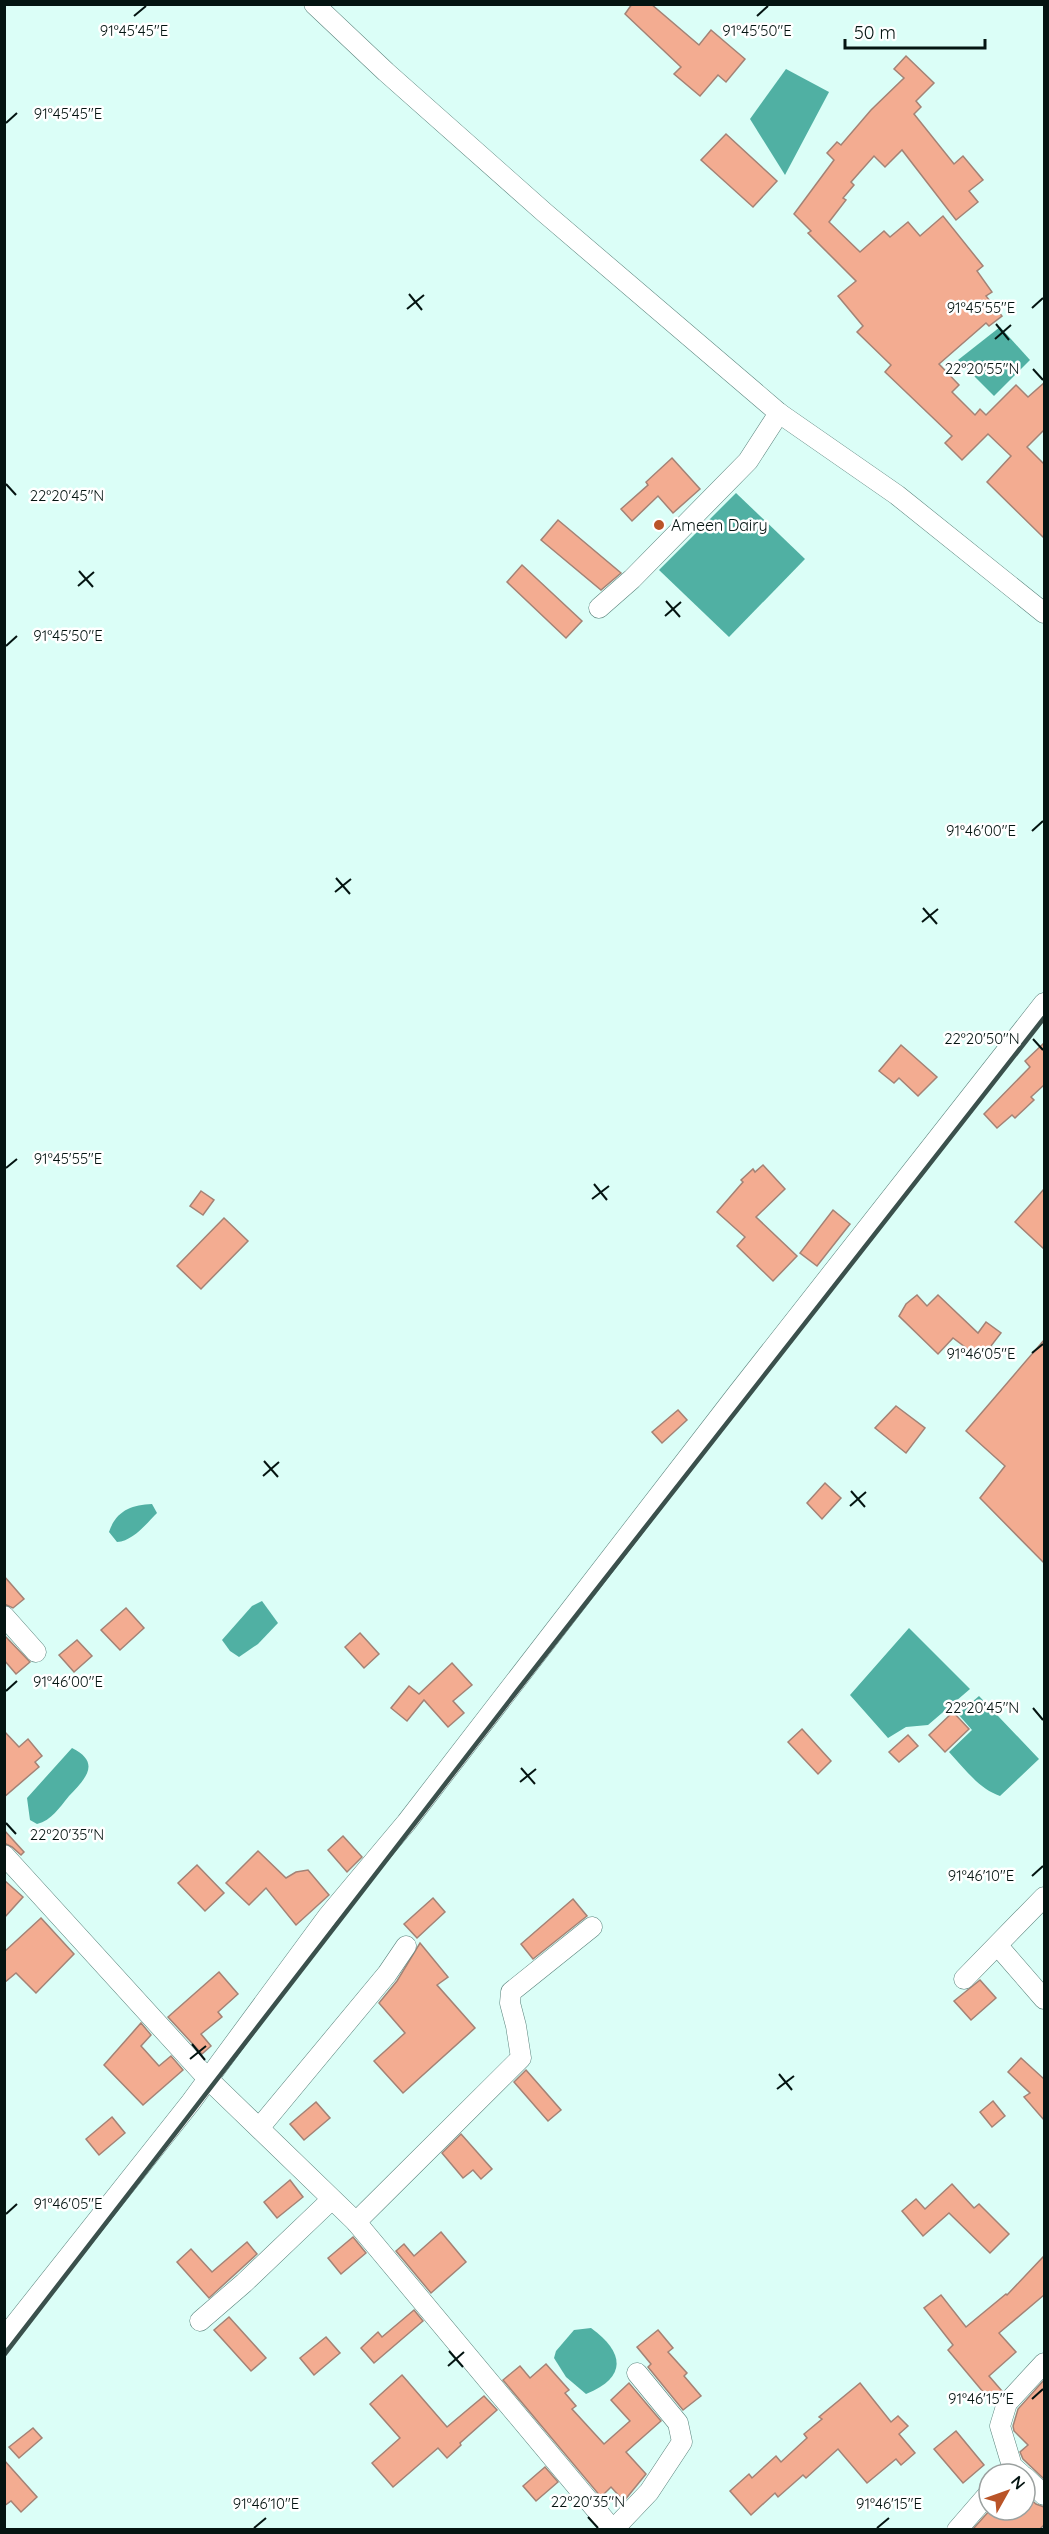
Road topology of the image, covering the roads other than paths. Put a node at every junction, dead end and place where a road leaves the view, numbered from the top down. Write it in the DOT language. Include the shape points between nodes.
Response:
graph roads {
  1 [pos="314,4"];
  2 [pos="779,413"];
  3 [pos="599,608"];
  4 [pos="1044,613"];
  5 [pos="1044,1003"];
  6 [pos="4,1616"];
  7 [pos="36,1652"];
  8 [pos="4,1854"];
  9 [pos="1044,1897"];
  10 [pos="592,1927"];
  11 [pos="406,1946"];
  12 [pos="998,1946"];
  13 [pos="964,1979"];
  14 [pos="1044,1999"];
  15 [pos="208,2079"];
  16 [pos="260,2127"];
  17 [pos="331,2200"];
  18 [pos="356,2222"];
  19 [pos="200,2320"];
  20 [pos="4,2338"];
  21 [pos="1044,2363"];
  22 [pos="638,2373"];
  23 [pos="1012,2462"];
  24 [pos="977,2506"];
  25 [pos="613,2529"];
  26 [pos="957,2529"];
  1 -- 2 [label="street" via="545,213"];
  2 -- 3 [label="street" via="748,461"];
  2 -- 4 [label="street" via="897,495"];
  5 -- 15 [label="street" via="406,1823 328,1916"];
  6 -- 7 [label="street"];
  8 -- 15 [label="street"];
  9 -- 12 [label="street"];
  10 -- 18 [label="street" via="511,1992 521,2058"];
  11 -- 16 [label="street"];
  12 -- 13 [label="street"];
  12 -- 14 [label="street"];
  15 -- 16 [label="street"];
  15 -- 20 [label="street"];
  16 -- 17 [label="street"];
  17 -- 18 [label="street"];
  17 -- 19 [label="street"];
  18 -- 25 [label="street"];
  21 -- 23 [label="street" via="1007,2403 1000,2426"];
  22 -- 25 [label="street" via="678,2423 682,2442 649,2492"];
  24 -- 26 [label="street"];
}
